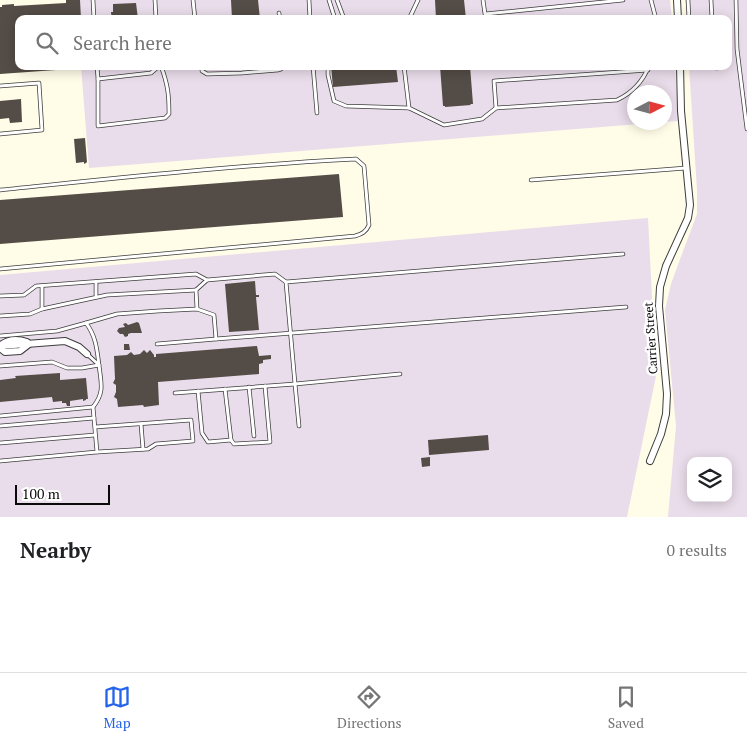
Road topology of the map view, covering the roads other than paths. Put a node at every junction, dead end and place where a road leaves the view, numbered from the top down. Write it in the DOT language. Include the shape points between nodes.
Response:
graph roads {
  1 [pos="93,0"];
  2 [pos="155,0"];
  3 [pos="193,0"];
  4 [pos="309,0"];
  5 [pos="329,0"];
  6 [pos="338,0"];
  7 [pos="418,0"];
  8 [pos="483,0"];
  9 [pos="623,0"];
  10 [pos="650,0"];
  11 [pos="677,0"];
  12 [pos="688,0"];
  13 [pos="711,0"];
  14 [pos="736,0"];
  15 [pos="279,12"];
  16 [pos="94,15"];
  17 [pos="156,15"];
  18 [pos="195,15"];
  19 [pos="279,15"];
  20 [pos="310,15"];
  21 [pos="334,15"];
  22 [pos="343,15"];
  23 [pos="410,15"];
  24 [pos="655,15"];
  25 [pos="678,15"];
  26 [pos="689,15"];
  27 [pos="712,15"];
  28 [pos="97,70"];
  29 [pos="155,70"];
  30 [pos="162,70"];
  31 [pos="202,70"];
  32 [pos="278,70"];
  33 [pos="313,70"];
  34 [pos="328,70"];
  35 [pos="404,70"];
  36 [pos="623,70"];
  37 [pos="648,70"];
  38 [pos="680,70"];
  39 [pos="98,80"];
  40 [pos="0,86"];
  41 [pos="409,108"];
  42 [pos="496,108"];
  43 [pos="317,113"];
  44 [pos="747,128"];
  45 [pos="0,134"];
  46 [pos="686,168"];
  47 [pos="531,180"];
  48 [pos="0,190"];
  49 [pos="624,254"];
  50 [pos="0,269"];
  51 [pos="207,280"];
  52 [pos="96,282"];
  53 [pos="286,282"];
  54 [pos="42,286"];
  55 [pos="196,290"];
  56 [pos="0,296"];
  57 [pos="96,297"];
  58 [pos="626,308"];
  59 [pos="42,309"];
  60 [pos="197,309"];
  61 [pos="0,316"];
  62 [pos="86,323"];
  63 [pos="291,334"];
  64 [pos="0,336"];
  65 [pos="216,339"];
  66 [pos="30,344"];
  67 [pos="157,344"];
  68 [pos="0,347"];
  69 [pos="87,354"];
  70 [pos="99,365"];
  71 [pos="0,366"];
  72 [pos="400,374"];
  73 [pos="295,384"];
  74 [pos="265,386"];
  75 [pos="249,387"];
  76 [pos="225,389"];
  77 [pos="198,391"];
  78 [pos="175,393"];
  79 [pos="93,407"];
  80 [pos="0,416"];
  81 [pos="94,418"];
  82 [pos="141,424"];
  83 [pos="0,426"];
  84 [pos="299,426"];
  85 [pos="95,427"];
  86 [pos="95,435"];
  87 [pos="254,436"];
  88 [pos="231,440"];
  89 [pos="0,443"];
  90 [pos="143,449"];
  91 [pos="97,452"];
  92 [pos="0,461"];
  93 [pos="650,461"];
  1 -- 16 [label="lane"];
  2 -- 17 [label="lane"];
  3 -- 18 [label="lane"];
  4 -- 20 [label="lane"];
  5 -- 21 [label="lane"];
  6 -- 22 [label="lane"];
  7 -- 23 [label="lane"];
  8 -- 9 [label="lane" via="485,14"];
  10 -- 24 [label="lane"];
  11 -- 25 [label="street"];
  12 -- 26 [label="lane"];
  13 -- 27 [label="lane"];
  14 -- 44 [label="lane" via="737,49"];
  15 -- 19 [label="lane"];
  28 -- 39 [label="lane"];
  29 -- 39 [label="lane"];
  30 -- 39 [label="lane" via="169,92 169,114 165,118 98,126"];
  31 -- 32 [label="lane" via="207,74"];
  33 -- 43 [label="lane"];
  34 -- 41 [label="lane" via="334,101 346,106"];
  35 -- 41 [label="lane"];
  36 -- 42 [label="lane" via="494,80"];
  37 -- 42 [label="lane" via="636,88 617,100"];
  38 -- 46 [label="street, Carrier Street"];
  40 -- 45 [label="lane" via="39,83 42,130"];
  41 -- 42 [label="lane" via="444,125 482,120"];
  46 -- 47 [label="lane"];
  46 -- 93 [label="street, Carrier Street" via="690,205 688,218 660,287 658,306 666,414"];
  48 -- 50 [label="lane" via="197,170 356,159 364,166 369,225 367,230 355,236"];
  49 -- 53 [label="lane"];
  51 -- 52 [label="lane" via="196,274"];
  51 -- 53 [label="lane" via="275,274"];
  51 -- 55 [label="lane"];
  52 -- 54 [label="lane"];
  52 -- 57 [label="lane"];
  53 -- 63 [label="lane"];
  54 -- 56 [label="lane" via="36,286 24,295"];
  54 -- 59 [label="lane"];
  55 -- 57 [label="lane"];
  55 -- 60 [label="lane"];
  57 -- 59 [label="lane"];
  58 -- 63 [label="lane"];
  59 -- 61 [label="lane" via="30,314"];
  60 -- 62 [label="lane" via="117,314"];
  60 -- 65 [label="lane" via="214,315"];
  62 -- 64 [label="lane" via="57,331"];
  62 -- 70 [label="lane" via="92,331"];
  63 -- 65 [label="lane"];
  63 -- 73 [label="lane"];
  65 -- 67 [label="lane"];
  66 -- 68 [label="street" via="13,340"];
  66 -- 68 [label="street" via="20,351 5,352"];
  66 -- 69 [label="street" via="65,341"];
  69 -- 70 [label="lane"];
  70 -- 71 [label="lane" via="67,368 52,362"];
  70 -- 79 [label="lane" via="102,391"];
  72 -- 73 [label="lane"];
  73 -- 74 [label="lane"];
  73 -- 84 [label="lane"];
  74 -- 75 [label="lane"];
  74 -- 88 [label="lane" via="270,442 234,444"];
  75 -- 76 [label="lane"];
  75 -- 87 [label="lane"];
  76 -- 77 [label="lane"];
  76 -- 88 [label="lane"];
  77 -- 78 [label="lane"];
  77 -- 88 [label="lane" via="202,433 208,442"];
  79 -- 80 [label="lane"];
  79 -- 81 [label="lane"];
  81 -- 83 [label="lane"];
  81 -- 85 [label="lane"];
  82 -- 85 [label="lane"];
  82 -- 90 [label="lane"];
  82 -- 90 [label="lane" via="191,420 193,441 156,444"];
  85 -- 86 [label="lane"];
  86 -- 89 [label="lane"];
  86 -- 91 [label="lane"];
  90 -- 91 [label="lane"];
  91 -- 92 [label="lane"];
}
